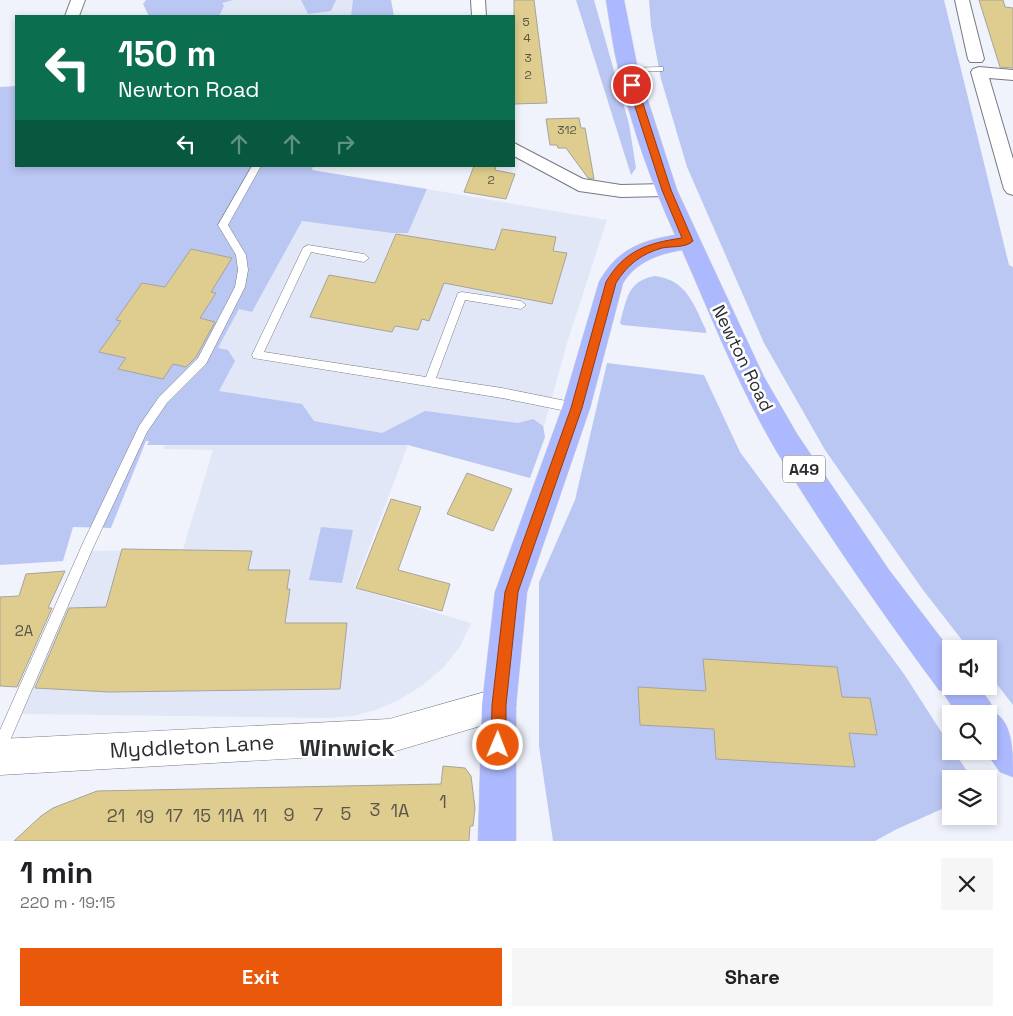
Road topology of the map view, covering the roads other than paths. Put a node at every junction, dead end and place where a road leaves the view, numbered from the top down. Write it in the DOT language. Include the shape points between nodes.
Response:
graph roads {
  1 [pos="78,0"];
  2 [pos="478,0"];
  3 [pos="615,0"];
  4 [pos="962,0"];
  5 [pos="72,15"];
  6 [pos="479,15"];
  7 [pos="976,59"];
  8 [pos="660,69"];
  9 [pos="628,70"];
  10 [pos="1012,75"];
  11 [pos="515,150"];
  12 [pos="256,167"];
  13 [pos="1013,189"];
  14 [pos="666,190"];
  15 [pos="688,241"];
  16 [pos="364,258"];
  17 [pos="521,305"];
  18 [pos="430,382"];
  19 [pos="576,408"];
  20 [pos="942,666"];
  21 [pos="499,705"];
  22 [pos="997,739"];
  23 [pos="0,747"];
  24 [pos="0,757"];
  25 [pos="1013,760"];
  26 [pos="498,841"];
  1 -- 5 [label="street"];
  2 -- 6 [label="street"];
  3 -- 9 [label="main road, Newton Road / A49"];
  4 -- 7 [label="street"];
  8 -- 9 [label="lane"];
  9 -- 14 [label="main road, Newton Road / A49"];
  10 -- 13 [label="street" via="979,72"];
  11 -- 14 [label="street" via="579,185 621,191"];
  12 -- 23 [label="lane" via="223,225 241,255 240,287 202,361 163,400 143,429 87,547"];
  14 -- 15 [label="main road, Newton Road / A49"];
  15 -- 19 [label="main road" via="639,253 616,273 605,301"];
  15 -- 20 [label="main road, Newton Road / A49" via="753,382 787,443 878,581"];
  16 -- 18 [label="lane" via="308,248 257,355"];
  17 -- 18 [label="lane" via="462,296"];
  18 -- 19 [label="lane"];
  19 -- 21 [label="main road" via="511,592"];
  21 -- 24 [label="street, Myddleton Lane" via="389,736"];
  21 -- 26 [label="main road"];
  22 -- 25 [label="main road"];
}
